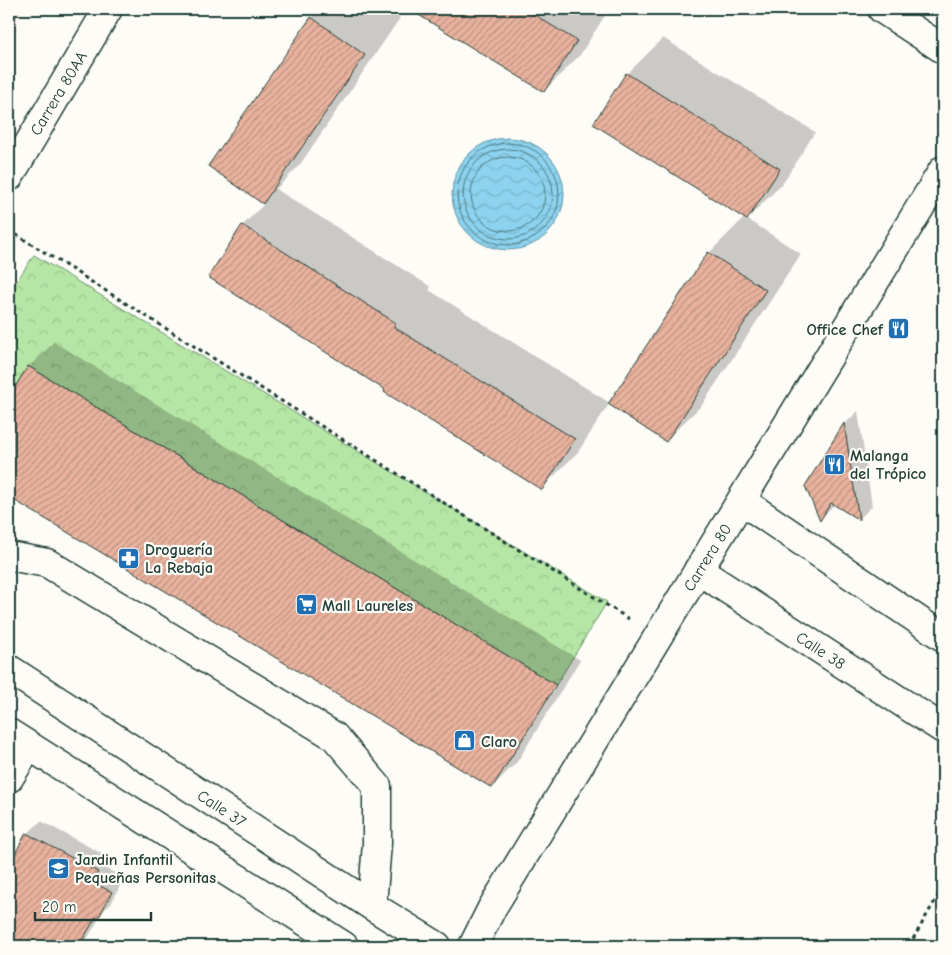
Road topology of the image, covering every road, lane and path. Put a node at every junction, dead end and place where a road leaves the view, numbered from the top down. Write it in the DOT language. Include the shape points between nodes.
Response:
graph roads {
  1 [pos="108,9"];
  2 [pos="882,9"];
  3 [pos="943,49"];
  4 [pos="943,170"];
  5 [pos="9,177"];
  6 [pos="9,230"];
  7 [pos="742,501"];
  8 [pos="9,556"];
  9 [pos="698,570"];
  10 [pos="658,637"];
  11 [pos="943,637"];
  12 [pos="9,669"];
  13 [pos="943,729"];
  14 [pos="19,739"];
  15 [pos="9,778"];
  16 [pos="943,887"];
  17 [pos="372,906"];
  18 [pos="344,946"];
  19 [pos="437,946"];
  20 [pos="473,946"];
  21 [pos="909,946"];
  1 -- 5 [label="street, Carrera 80AA"];
  2 -- 3 [label="street"];
  4 -- 7 [label="street, Carrera 80"];
  6 -- 10 [label="path"];
  7 -- 9 [label="street, Carrera 80"];
  7 -- 11 [label="street"];
  8 -- 17 [label="street" via="46,563 334,736 377,786"];
  9 -- 10 [label="street, Carrera 80"];
  9 -- 13 [label="street, Calle 38"];
  10 -- 20 [label="street, Carrera 80" via="492,908"];
  12 -- 17 [label="street, Calle 37"];
  14 -- 15 [label="street"];
  14 -- 18 [label="street"];
  16 -- 21 [label="path"];
  17 -- 19 [label="street, Calle 37"];
}
